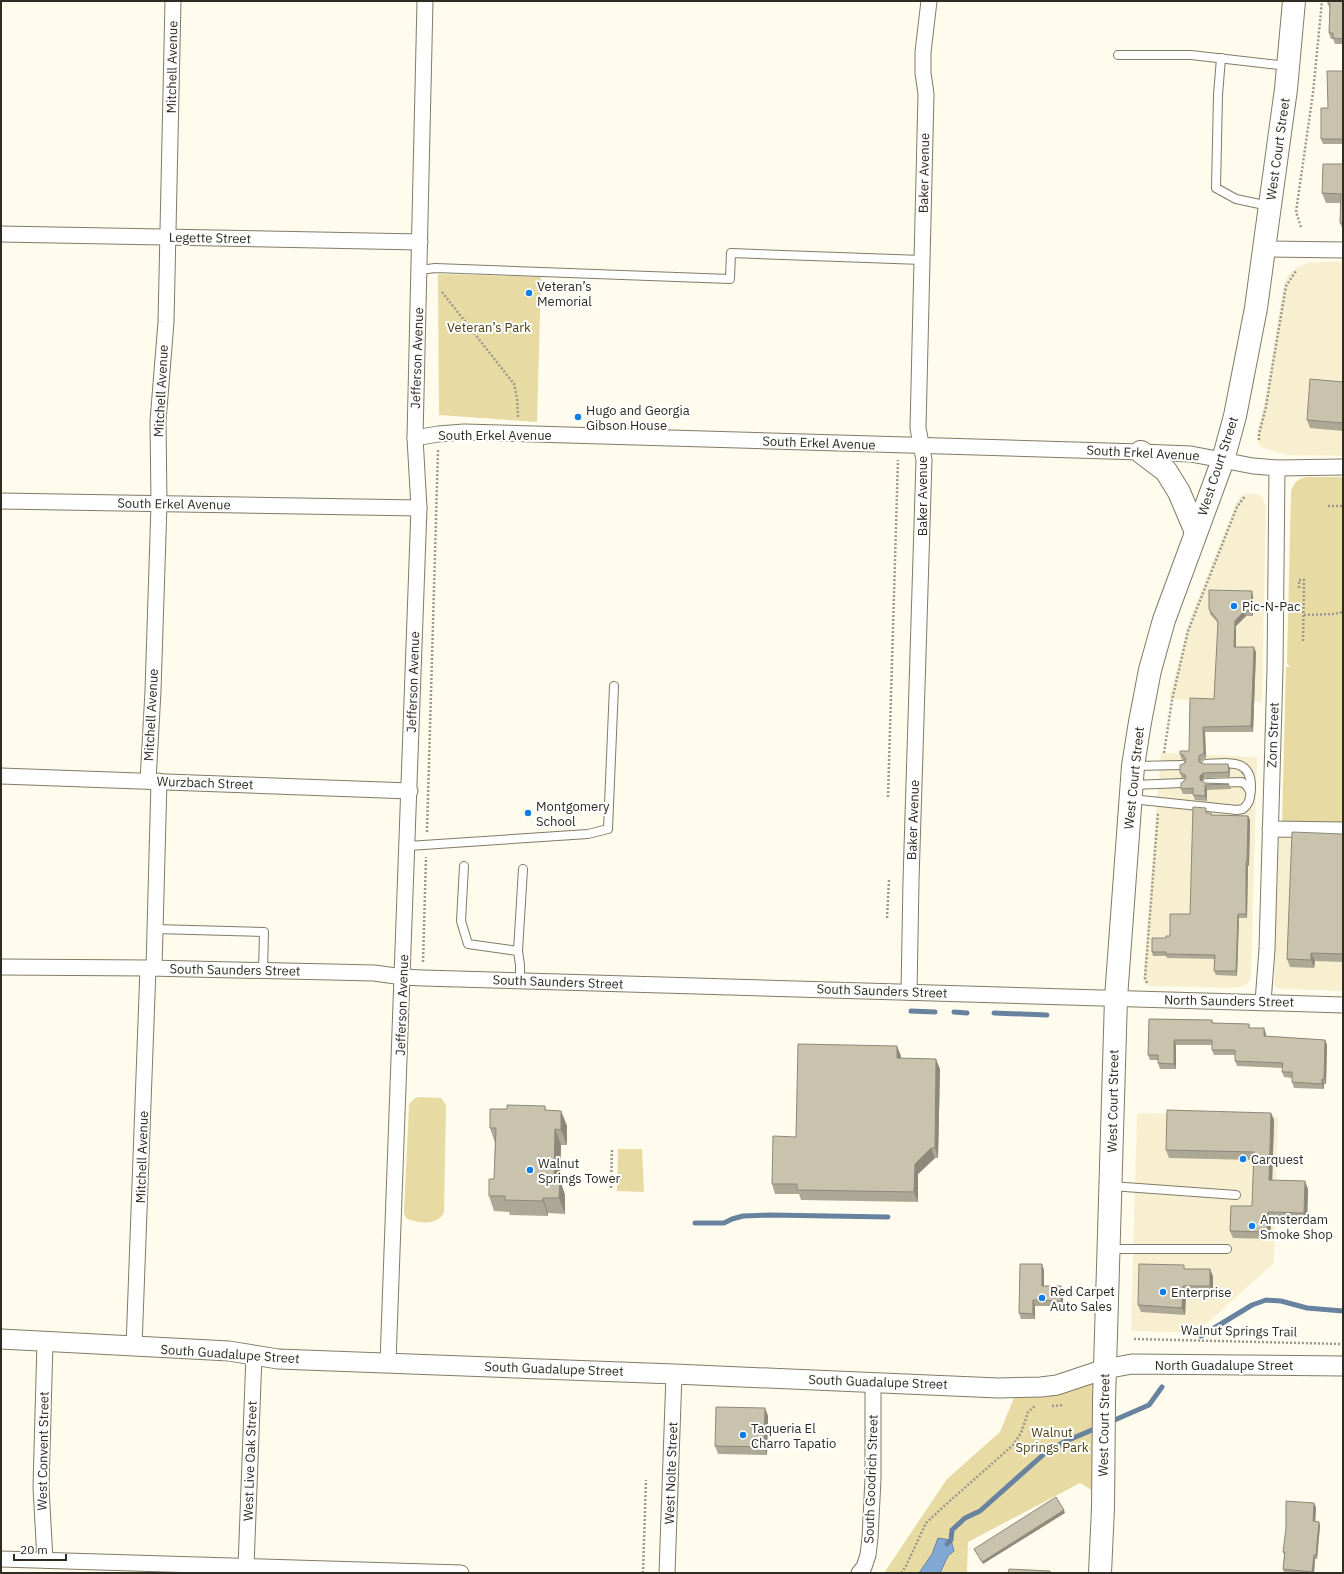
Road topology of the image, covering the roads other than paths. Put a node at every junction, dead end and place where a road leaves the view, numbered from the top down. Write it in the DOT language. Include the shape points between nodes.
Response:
graph roads {
  1 [pos="173,1"];
  2 [pos="425,1"];
  3 [pos="929,1"];
  4 [pos="1294,1"];
  5 [pos="1118,55"];
  6 [pos="1221,58"];
  7 [pos="1288,66"];
  8 [pos="1270,206"];
  9 [pos="1,234"];
  10 [pos="167,238"];
  11 [pos="420,242"];
  12 [pos="1264,248"];
  13 [pos="1343,250"];
  14 [pos="922,260"];
  15 [pos="420,270"];
  16 [pos="415,438"];
  17 [pos="921,445"];
  18 [pos="1141,452"];
  19 [pos="1223,460"];
  20 [pos="1343,467"];
  21 [pos="1277,468"];
  22 [pos="1,501"];
  23 [pos="159,504"];
  24 [pos="419,508"];
  25 [pos="1196,532"];
  26 [pos="614,686"];
  27 [pos="1206,764"];
  28 [pos="1182,765"];
  29 [pos="1,776"];
  30 [pos="153,781"];
  31 [pos="1207,782"];
  32 [pos="1182,783"];
  33 [pos="1132,784"];
  34 [pos="410,791"];
  35 [pos="1250,791"];
  36 [pos="1270,829"];
  37 [pos="1343,830"];
  38 [pos="408,846"];
  39 [pos="464,866"];
  40 [pos="523,869"];
  41 [pos="155,929"];
  42 [pos="518,951"];
  43 [pos="1,967"];
  44 [pos="151,968"];
  45 [pos="263,971"];
  46 [pos="403,977"];
  47 [pos="520,980"];
  48 [pos="909,992"];
  49 [pos="1116,998"];
  50 [pos="1263,1002"];
  51 [pos="1343,1005"];
  52 [pos="1111,1186"];
  53 [pos="1236,1195"];
  54 [pos="1109,1249"];
  55 [pos="1227,1249"];
  56 [pos="1,1339"];
  57 [pos="45,1342"];
  58 [pos="134,1347"];
  59 [pos="254,1355"];
  60 [pos="388,1362"];
  61 [pos="1343,1366"];
  62 [pos="1105,1369"];
  63 [pos="674,1374"];
  64 [pos="873,1383"];
  65 [pos="1,1559"];
  66 [pos="45,1560"];
  67 [pos="246,1567"];
  68 [pos="461,1573"];
  69 [pos="667,1573"];
  70 [pos="859,1573"];
  71 [pos="1100,1573"];
  1 -- 10 [label="street, Mitchell Avenue"];
  2 -- 11 [label="street, Jefferson Avenue"];
  3 -- 14 [label="street, Baker Avenue" via="923,52 926,94"];
  4 -- 7 [label="main road, West Court Street"];
  5 -- 6 [label="lane" via="1191,55"];
  6 -- 7 [label="lane"];
  6 -- 8 [label="lane" via="1216,188 1236,199"];
  7 -- 8 [label="main road, West Court Street"];
  8 -- 12 [label="main road, West Court Street"];
  9 -- 10 [label="street, Legette Street"];
  10 -- 11 [label="street, Legette Street"];
  10 -- 23 [label="street, Mitchell Avenue" via="166,322 158,421"];
  11 -- 15 [label="street, Jefferson Avenue"];
  12 -- 13 [label="street"];
  12 -- 19 [label="main road, West Court Street" via="1245,371"];
  14 -- 15 [label="lane" via="731,253 730,279 435,268"];
  14 -- 17 [label="street, Baker Avenue" via="918,428"];
  15 -- 16 [label="street, Jefferson Avenue"];
  16 -- 17 [label="street, South Erkel Avenue" via="438,434 480,433"];
  16 -- 24 [label="street, Jefferson Avenue"];
  17 -- 18 [label="street, South Erkel Avenue"];
  17 -- 48 [label="street, Baker Avenue" via="924,460"];
  18 -- 19 [label="street, South Erkel Avenue" via="1191,454"];
  18 -- 25 [label="main road" via="1166,471 1179,492"];
  19 -- 21 [label="street, South Erkel Avenue"];
  19 -- 25 [label="main road, West Court Street"];
  20 -- 21 [label="street, South Erkel Avenue"];
  21 -- 36 [label="street, Zorn Street"];
  22 -- 23 [label="street, South Erkel Avenue"];
  23 -- 24 [label="street, South Erkel Avenue"];
  23 -- 30 [label="street, Mitchell Avenue" via="153,683"];
  24 -- 34 [label="street, Jefferson Avenue"];
  25 -- 33 [label="main road, West Court Street" via="1164,620 1150,670"];
  26 -- 38 [label="lane" via="608,829 588,834"];
  27 -- 35 [label="lane" via="1240,765 1249,772"];
  28 -- 33 [label="lane" via="1163,765"];
  29 -- 30 [label="street, Wurzbach Street"];
  30 -- 34 [label="street, Wurzbach Street"];
  30 -- 41 [label="street, Mitchell Avenue"];
  31 -- 35 [label="lane" via="1242,782"];
  32 -- 33 [label="lane"];
  33 -- 35 [label="lane" via="1159,802 1237,810 1247,805"];
  33 -- 49 [label="main road, West Court Street"];
  34 -- 38 [label="street, Jefferson Avenue"];
  36 -- 37 [label="street"];
  36 -- 50 [label="street, Zorn Street"];
  38 -- 46 [label="street, Jefferson Avenue"];
  39 -- 42 [label="lane" via="460,920 468,944"];
  40 -- 42 [label="lane"];
  41 -- 44 [label="street, Mitchell Avenue"];
  41 -- 45 [label="lane" via="264,932"];
  42 -- 47 [label="lane"];
  43 -- 44 [label="street, South Saunders Street"];
  44 -- 45 [label="street, South Saunders Street"];
  44 -- 58 [label="street, Mitchell Avenue"];
  45 -- 46 [label="street, South Saunders Street" via="374,973"];
  46 -- 47 [label="street, South Saunders Street"];
  46 -- 60 [label="street, Jefferson Avenue"];
  47 -- 48 [label="street, South Saunders Street"];
  48 -- 49 [label="street, South Saunders Street"];
  49 -- 50 [label="street, North Saunders Street"];
  49 -- 52 [label="main road, West Court Street"];
  50 -- 51 [label="street, North Saunders Street"];
  52 -- 53 [label="lane"];
  52 -- 54 [label="main road, West Court Street"];
  54 -- 55 [label="lane"];
  54 -- 62 [label="main road, West Court Street"];
  56 -- 57 [label="street, South Guadalupe Street"];
  57 -- 58 [label="street, South Guadalupe Street"];
  57 -- 66 [label="street, West Convent Street" via="41,1487"];
  58 -- 59 [label="street, South Guadalupe Street" via="229,1351"];
  59 -- 60 [label="street, South Guadalupe Street" via="278,1359"];
  59 -- 67 [label="street, West Live Oak Street"];
  60 -- 63 [label="street, South Guadalupe Street"];
  61 -- 62 [label="street, North Guadalupe Street" via="1132,1364"];
  62 -- 64 [label="street, South Guadalupe Street" via="1057,1385 1041,1387 998,1388"];
  62 -- 71 [label="main road, West Court Street"];
  63 -- 64 [label="street, South Guadalupe Street"];
  63 -- 69 [label="street, West Nolte Street"];
  64 -- 70 [label="street, South Goodrich Street" via="870,1531 868,1555"];
  65 -- 66 [label="street"];
  66 -- 67 [label="street"];
  67 -- 68 [label="street"];
}
